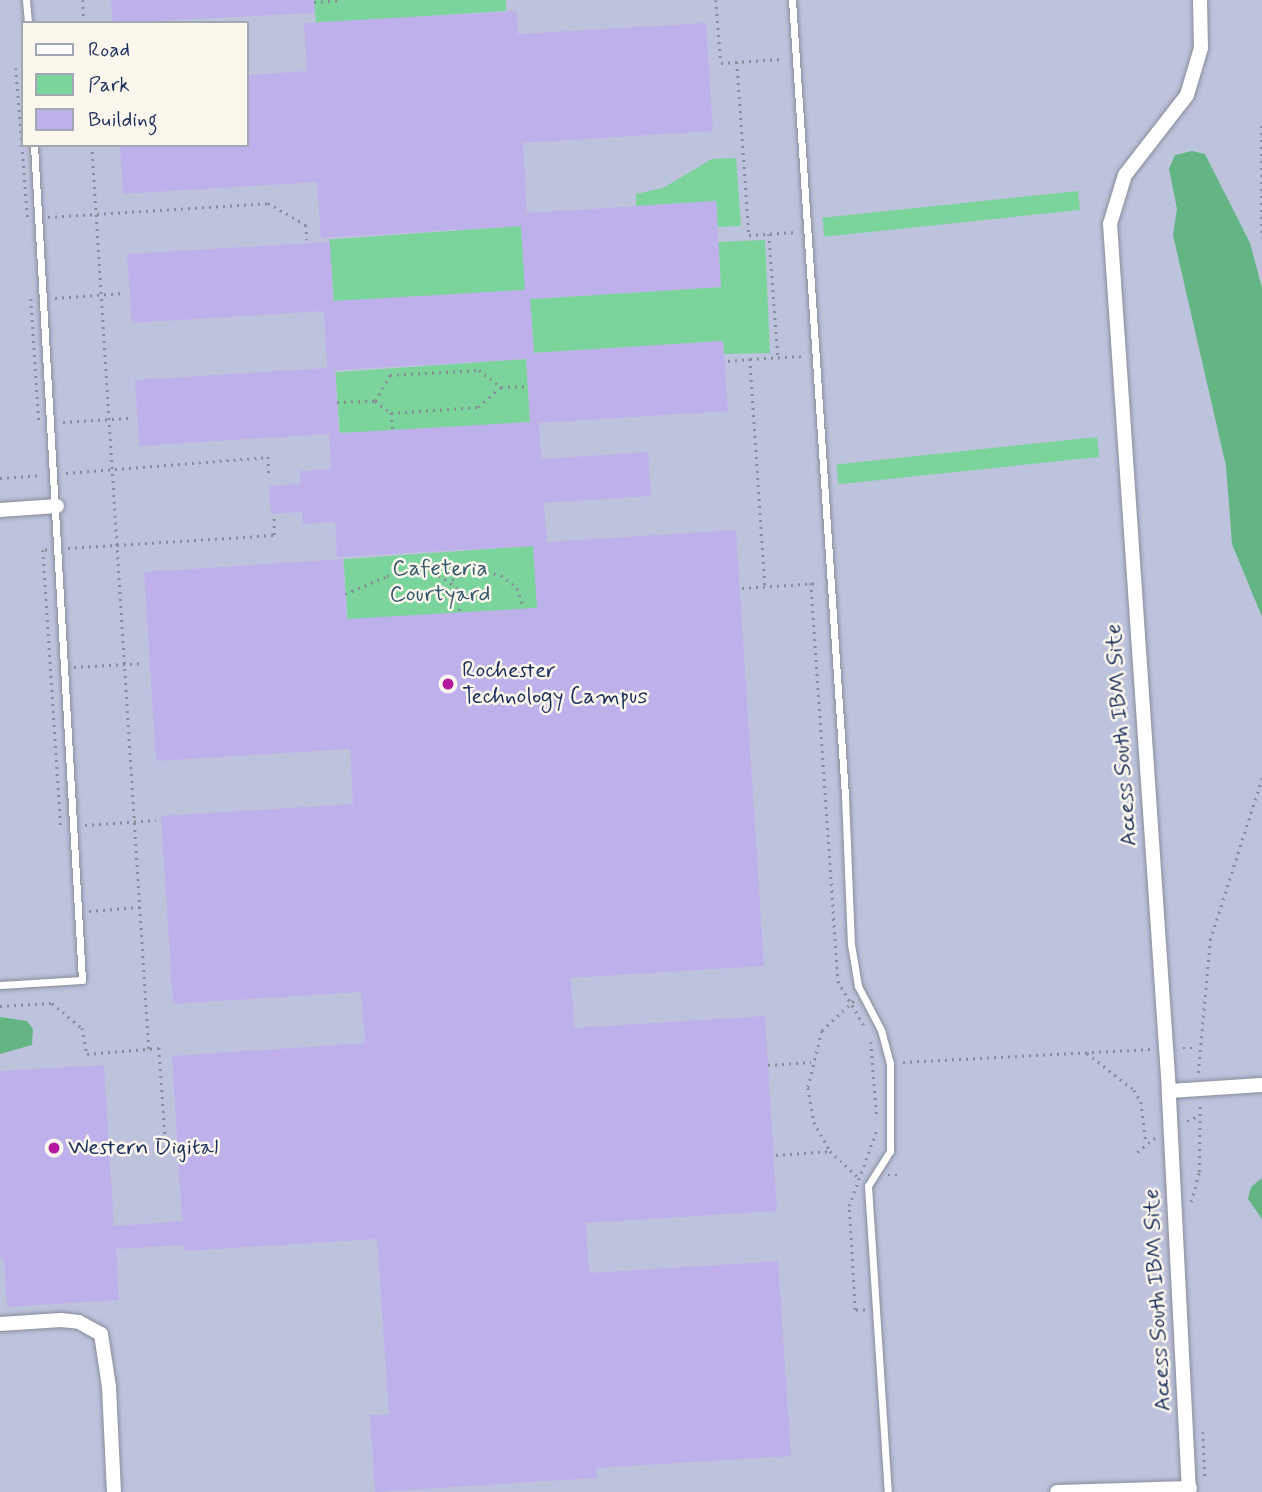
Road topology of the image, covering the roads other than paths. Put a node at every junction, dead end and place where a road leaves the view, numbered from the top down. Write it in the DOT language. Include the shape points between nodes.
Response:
graph roads {
  1 [pos="26,0"];
  2 [pos="792,0"];
  3 [pos="1200,0"];
  4 [pos="28,21"];
  5 [pos="34,147"];
  6 [pos="57,506"];
  7 [pos="0,510"];
  8 [pos="0,985"];
  9 [pos="1262,1085"];
  10 [pos="1169,1091"];
  11 [pos="0,1324"];
  12 [pos="1190,1490"];
  13 [pos="114,1492"];
  14 [pos="888,1492"];
  15 [pos="1056,1492"];
  1 -- 4 [label="lane"];
  2 -- 14 [label="lane" via="851,944 864,996 890,1063 890,1151 868,1185"];
  3 -- 10 [label="street, Access South IBM Site" via="1201,48 1187,95 1125,175 1110,224"];
  5 -- 6 [label="lane"];
  6 -- 7 [label="street"];
  6 -- 8 [label="lane" via="82,980"];
  9 -- 10 [label="street"];
  10 -- 12 [label="street, Access South IBM Site"];
  11 -- 13 [label="street" via="61,1320 79,1322 101,1334 110,1387"];
  12 -- 15 [label="street"];
}
